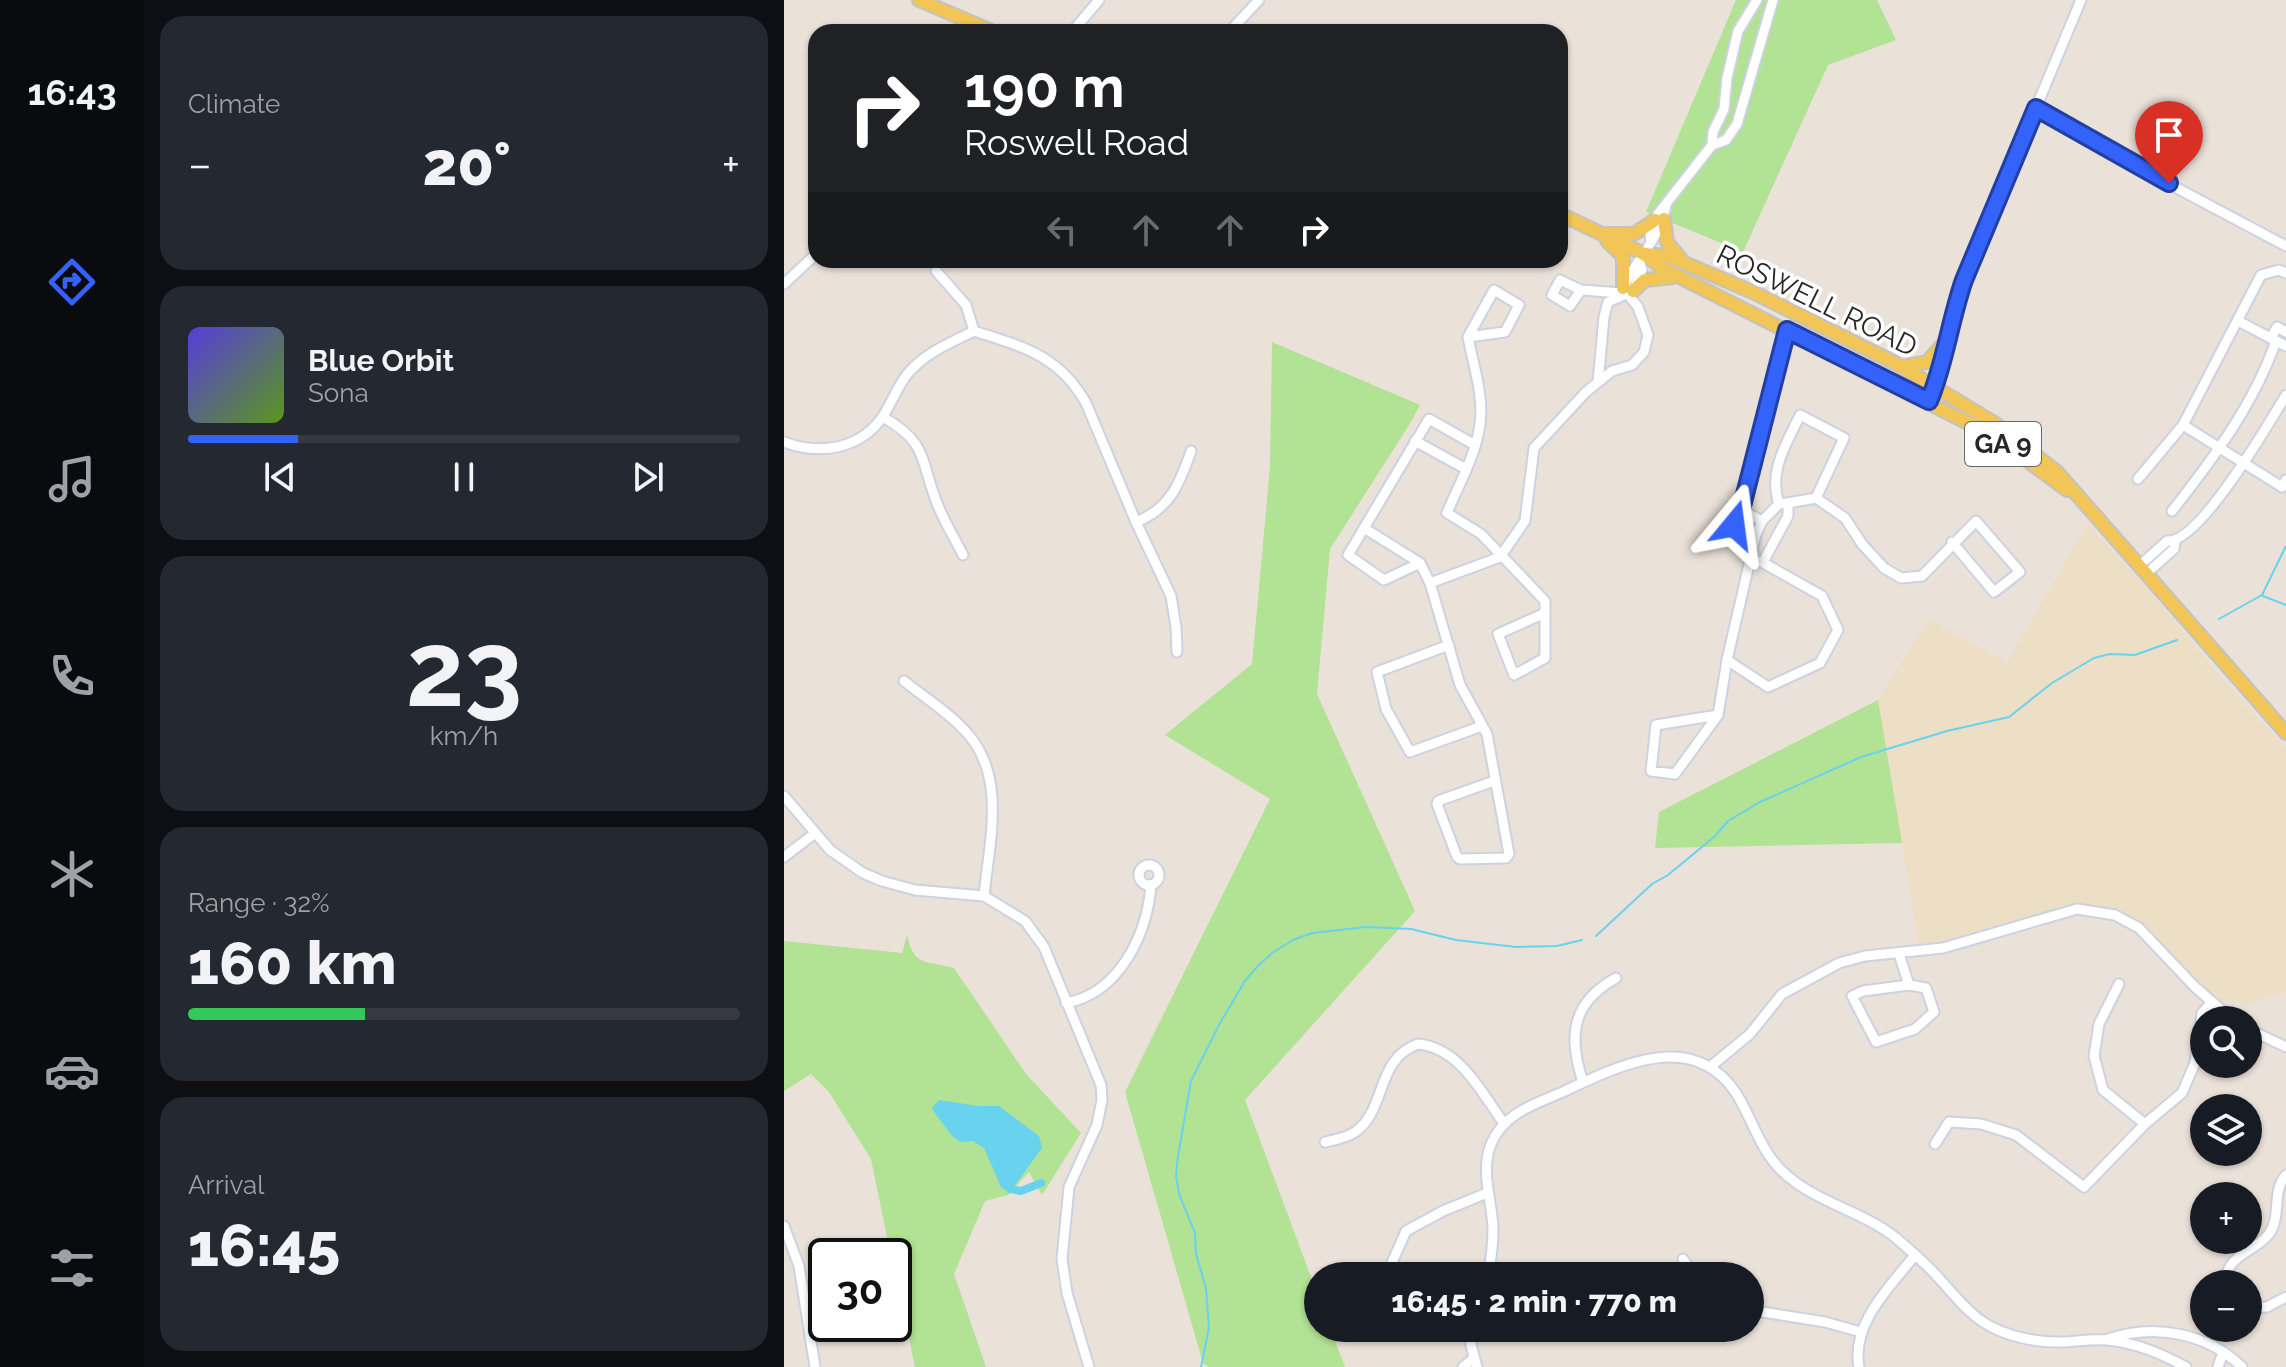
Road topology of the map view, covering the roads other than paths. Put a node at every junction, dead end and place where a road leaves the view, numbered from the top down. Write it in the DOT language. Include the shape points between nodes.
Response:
graph roads {
  1 [pos="919,0"];
  2 [pos="1099,0"];
  3 [pos="1259,0"];
  4 [pos="1757,0"];
  5 [pos="1773,0"];
  6 [pos="2081,0"];
  7 [pos="975,24"];
  8 [pos="1079,24"];
  9 [pos="1236,24"];
  10 [pos="2036,108"];
  11 [pos="1712,145"];
  12 [pos="1662,215"];
  13 [pos="1568,218"];
  14 [pos="1599,233"];
  15 [pos="2286,246"];
  16 [pos="1642,258"];
  17 [pos="808,262"];
  18 [pos="1685,263"];
  19 [pos="936,271"];
  20 [pos="2286,273"];
  21 [pos="1681,278"];
  22 [pos="784,284"];
  23 [pos="1581,290"];
  24 [pos="1627,291"];
  25 [pos="2238,321"];
  26 [pos="1787,330"];
  27 [pos="974,331"];
  28 [pos="2286,332"];
  29 [pos="1468,337"];
  30 [pos="2274,339"];
  31 [pos="1946,341"];
  32 [pos="2286,346"];
  33 [pos="1902,367"];
  34 [pos="1598,382"];
  35 [pos="1935,386"];
  36 [pos="2286,395"];
  37 [pos="1929,401"];
  38 [pos="883,417"];
  39 [pos="2183,425"];
  40 [pos="1415,441"];
  41 [pos="784,442"];
  42 [pos="1475,445"];
  43 [pos="2221,448"];
  44 [pos="1191,451"];
  45 [pos="2245,464"];
  46 [pos="1466,469"];
  47 [pos="2138,479"];
  48 [pos="2286,480"];
  49 [pos="2073,494"];
  50 [pos="1816,498"];
  51 [pos="1784,504"];
  52 [pos="1741,510"];
  53 [pos="2172,511"];
  54 [pos="1762,521"];
  55 [pos="1136,522"];
  56 [pos="1734,525"];
  57 [pos="1364,528"];
  58 [pos="1756,534"];
  59 [pos="1729,540"];
  60 [pos="1952,542"];
  61 [pos="963,555"];
  62 [pos="1750,556"];
  63 [pos="1500,557"];
  64 [pos="1763,562"];
  65 [pos="1420,563"];
  66 [pos="2144,569"];
  67 [pos="1430,583"];
  68 [pos="1545,613"];
  69 [pos="1449,645"];
  70 [pos="1177,652"];
  71 [pos="1727,660"];
  72 [pos="904,681"];
  73 [pos="1718,715"];
  74 [pos="1482,726"];
  75 [pos="2286,733"];
  76 [pos="1494,781"];
  77 [pos="784,796"];
  78 [pos="814,834"];
  79 [pos="784,857"];
  80 [pos="1151,885"];
  81 [pos="984,896"];
  82 [pos="1899,954"];
  83 [pos="1616,978"];
  84 [pos="2119,984"];
  85 [pos="1909,985"];
  86 [pos="1066,1003"];
  87 [pos="2211,1003"];
  88 [pos="2215,1006"];
  89 [pos="2262,1036"];
  90 [pos="2286,1047"];
  91 [pos="1710,1067"];
  92 [pos="1583,1082"];
  93 [pos="1503,1122"];
  94 [pos="2145,1124"];
  95 [pos="1325,1142"];
  96 [pos="1935,1144"];
  97 [pos="2286,1175"];
  98 [pos="1487,1193"];
  99 [pos="784,1226"];
  100 [pos="1915,1255"];
  101 [pos="1683,1259"];
  102 [pos="1392,1262"];
  103 [pos="1490,1262"];
  104 [pos="1685,1262"];
  105 [pos="2228,1270"];
  106 [pos="2286,1297"];
  107 [pos="2262,1307"];
  108 [pos="1764,1312"];
  109 [pos="1861,1332"];
  110 [pos="2106,1340"];
  111 [pos="1473,1342"];
  112 [pos="2226,1354"];
  113 [pos="1475,1362"];
  114 [pos="815,1367"];
  115 [pos="1089,1367"];
  116 [pos="1463,1367"];
  117 [pos="1859,1367"];
  118 [pos="2186,1367"];
  119 [pos="2221,1367"];
  120 [pos="2242,1367"];
  1 -- 7 [label="main road"];
  2 -- 8 [label="street"];
  3 -- 9 [label="street"];
  4 -- 11 [label="street" via="1738,31"];
  5 -- 11 [label="street" via="1737,124 1726,140"];
  6 -- 10 [label="street"];
  10 -- 15 [label="street"];
  10 -- 31 [label="street" via="1964,280"];
  11 -- 12 [label="street"];
  12 -- 14 [label="main road" via="1634,234"];
  12 -- 16 [label="street" via="1659,233"];
  12 -- 18 [label="main road" via="1667,242"];
  13 -- 14 [label="main road, ROSWELL ROAD / GA 9"];
  14 -- 16 [label="main road, ROSWELL ROAD / GA 9"];
  14 -- 24 [label="main road" via="1623,256"];
  16 -- 18 [label="main road, ROSWELL ROAD / GA 9" via="1668,256"];
  16 -- 21 [label="main road, ROSWELL ROAD / GA 9"];
  16 -- 24 [label="street" via="1633,267"];
  17 -- 22 [label="street"];
  18 -- 33 [label="main road, ROSWELL ROAD / GA 9"];
  19 -- 27 [label="street" via="966,305"];
  20 -- 25 [label="street" via="2261,275"];
  21 -- 24 [label="main road" via="1645,280"];
  21 -- 26 [label="main road, ROSWELL ROAD / GA 9"];
  23 -- 24 [label="street"];
  24 -- 34 [label="street" via="1608,302"];
  24 -- 34 [label="street" via="1648,335 1644,352 1632,365"];
  25 -- 30 [label="street"];
  25 -- 39 [label="street"];
  26 -- 37 [label="main road, ROSWELL ROAD / GA 9"];
  26 -- 52 [label="street"];
  27 -- 38 [label="street" via="919,362 900,383"];
  27 -- 55 [label="street" via="1032,350 1069,377 1086,403"];
  28 -- 30 [label="street" via="2277,327"];
  29 -- 29 [label="street" via="1505,332 1519,305 1494,290"];
  29 -- 42 [label="street" via="1480,402"];
  30 -- 32 [label="street"];
  30 -- 43 [label="street" via="2269,360"];
  31 -- 33 [label="main road" via="1927,362"];
  31 -- 35 [label="street"];
  33 -- 35 [label="main road, ROSWELL ROAD / GA 9"];
  34 -- 63 [label="street" via="1534,448 1525,521"];
  35 -- 37 [label="street"];
  35 -- 49 [label="main road, ROSWELL ROAD / GA 9" via="2016,439 2057,472"];
  36 -- 45 [label="street"];
  37 -- 49 [label="main road, ROSWELL ROAD / GA 9" via="1992,436"];
  38 -- 41 [label="street" via="860,438 839,446 809,449"];
  38 -- 61 [label="street" via="920,450"];
  39 -- 43 [label="street"];
  39 -- 47 [label="street"];
  40 -- 42 [label="street" via="1429,419"];
  40 -- 46 [label="street"];
  40 -- 57 [label="street"];
  42 -- 46 [label="street"];
  43 -- 45 [label="street"];
  43 -- 53 [label="street"];
  44 -- 55 [label="street" via="1171,498"];
  45 -- 48 [label="street" via="2282,487"];
  45 -- 66 [label="street" via="2174,549"];
  46 -- 63 [label="street" via="1447,513 1481,534"];
  49 -- 66 [label="main road, ROSWELL ROAD / GA 9"];
  50 -- 51 [label="street"];
  50 -- 51 [label="street" via="1844,438 1800,415 1773,481"];
  50 -- 60 [label="street" via="1845,518 1884,568 1901,578 1922,576"];
  51 -- 54 [label="street"];
  51 -- 64 [label="street" via="1788,516"];
  52 -- 54 [label="street"];
  52 -- 56 [label="street"];
  54 -- 58 [label="street"];
  55 -- 70 [label="street" via="1171,596"];
  56 -- 58 [label="street"];
  56 -- 59 [label="street"];
  57 -- 65 [label="street"];
  57 -- 65 [label="street" via="1348,555 1384,580"];
  58 -- 62 [label="street"];
  60 -- 60 [label="street" via="1976,521 2020,572 1994,592"];
  62 -- 64 [label="street"];
  62 -- 71 [label="street"];
  63 -- 67 [label="street"];
  63 -- 68 [label="street" via="1545,601"];
  64 -- 71 [label="street" via="1822,596 1838,630 1820,663 1768,687"];
  65 -- 67 [label="street"];
  66 -- 75 [label="main road, ROSWELL ROAD / GA 9"];
  67 -- 69 [label="street"];
  68 -- 68 [label="street" via="1545,658 1513,674 1498,634"];
  69 -- 74 [label="street" via="1460,685"];
  69 -- 74 [label="street" via="1377,672 1386,709 1410,752"];
  71 -- 73 [label="street"];
  72 -- 81 [label="street" via="970,735 989,772 993,803"];
  73 -- 73 [label="street" via="1656,725 1651,771 1675,774"];
  74 -- 76 [label="street"];
  76 -- 76 [label="street" via="1509,854 1460,859 1438,801"];
  77 -- 78 [label="street"];
  78 -- 79 [label="street"];
  78 -- 81 [label="street" via="846,862 882,881 915,890"];
  80 -- 86 [label="street" via="1146,923 1127,960 1098,989"];
  81 -- 86 [label="street" via="1035,932"];
  82 -- 85 [label="street"];
  82 -- 87 [label="street" via="1943,948 2068,910 2087,909 2139,928"];
  82 -- 91 [label="street" via="1839,963 1782,994 1750,1034"];
  83 -- 92 [label="street" via="1591,995 1576,1021 1574,1050"];
  84 -- 94 [label="street" via="2099,1024 2094,1056 2103,1090"];
  85 -- 85 [label="street" via="1852,996 1876,1042 1915,1029 1934,1012 1926,988"];
  86 -- 115 [label="street" via="1097,1072 1102,1100 1097,1125 1069,1187 1062,1259"];
  87 -- 88 [label="street"];
  87 -- 94 [label="street" via="2202,1013 2195,1063 2182,1093"];
  89 -- 90 [label="street"];
  91 -- 92 [label="street" via="1653,1057"];
  91 -- 100 [label="street" via="1735,1092 1784,1174 1818,1198 1883,1229"];
  92 -- 93 [label="street"];
  93 -- 95 [label="street" via="1463,1067 1436,1048 1418,1044 1394,1059 1362,1126 1349,1136"];
  93 -- 98 [label="street" via="1488,1155"];
  94 -- 96 [label="street" via="2084,1187 2016,1135 1981,1124 1949,1122"];
  97 -- 105 [label="street" via="2277,1191 2273,1227"];
  98 -- 102 [label="street" via="1406,1231"];
  98 -- 103 [label="street" via="1493,1227"];
  99 -- 114 [label="street" via="799,1266"];
  100 -- 109 [label="street" via="1870,1312"];
  100 -- 110 [label="street" via="1994,1329 2042,1340"];
  101 -- 104 [label="street"];
  106 -- 107 [label="street"];
  108 -- 109 [label="street"];
  109 -- 117 [label="street"];
  110 -- 112 [label="street" via="2130,1331 2157,1330 2201,1341"];
  110 -- 118 [label="street" via="2157,1351"];
  111 -- 113 [label="street"];
  112 -- 119 [label="street"];
  112 -- 120 [label="street"];
  113 -- 116 [label="street"];
}
